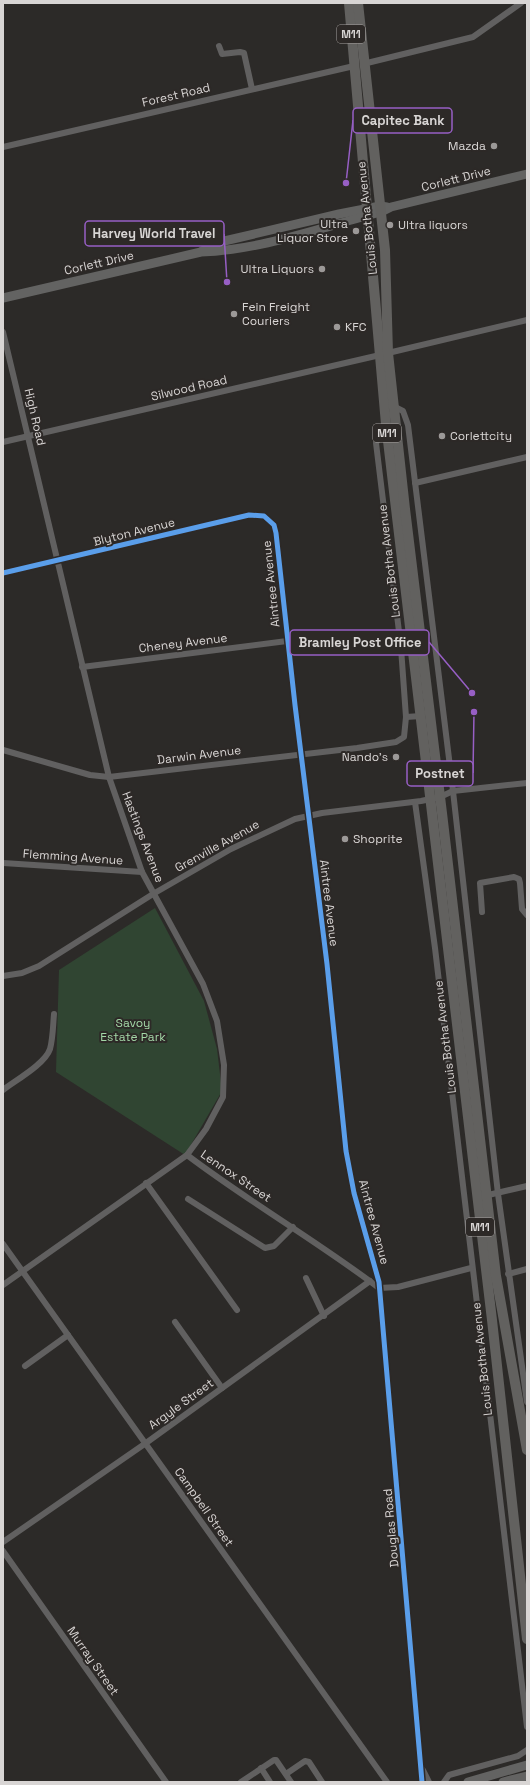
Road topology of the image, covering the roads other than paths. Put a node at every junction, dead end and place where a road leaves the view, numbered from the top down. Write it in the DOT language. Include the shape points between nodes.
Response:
graph roads {
  1 [pos="349,3"];
  2 [pos="358,3"];
  3 [pos="521,3"];
  4 [pos="219,46"];
  5 [pos="359,65"];
  6 [pos="252,89"];
  7 [pos="3,147"];
  8 [pos="527,174"];
  9 [pos="380,209"];
  10 [pos="368,212"];
  11 [pos="3,298"];
  12 [pos="527,320"];
  13 [pos="3,332"];
  14 [pos="384,354"];
  15 [pos="393,406"];
  16 [pos="387,432"];
  17 [pos="28,437"];
  18 [pos="3,442"];
  19 [pos="527,457"];
  20 [pos="415,483"];
  21 [pos="45,508"];
  22 [pos="270,519"];
  23 [pos="57,562"];
  24 [pos="3,574"];
  25 [pos="287,642"];
  26 [pos="413,647"];
  27 [pos="401,648"];
  28 [pos="436,655"];
  29 [pos="423,656"];
  30 [pos="82,667"];
  31 [pos="421,716"];
  32 [pos="406,717"];
  33 [pos="400,741"];
  34 [pos="3,750"];
  35 [pos="301,754"];
  36 [pos="108,777"];
  37 [pos="527,783"];
  38 [pos="453,791"];
  39 [pos="440,797"];
  40 [pos="429,799"];
  41 [pos="415,802"];
  42 [pos="308,815"];
  43 [pos="3,863"];
  44 [pos="142,872"];
  45 [pos="153,894"];
  46 [pos="482,912"];
  47 [pos="527,915"];
  48 [pos="3,976"];
  49 [pos="54,1014"];
  50 [pos="3,1090"];
  51 [pos="186,1155"];
  52 [pos="146,1183"];
  53 [pos="527,1186"];
  54 [pos="498,1194"];
  55 [pos="482,1196"];
  56 [pos="188,1198"];
  57 [pos="293,1227"];
  58 [pos="3,1244"];
  59 [pos="471,1268"];
  60 [pos="527,1269"];
  61 [pos="22,1270"];
  62 [pos="508,1274"];
  63 [pos="306,1278"];
  64 [pos="370,1281"];
  65 [pos="3,1285"];
  66 [pos="379,1288"];
  67 [pos="237,1310"];
  68 [pos="324,1316"];
  69 [pos="175,1322"];
  70 [pos="68,1335"];
  71 [pos="25,1366"];
  72 [pos="222,1388"];
  73 [pos="527,1402"];
  74 [pos="146,1443"];
  75 [pos="527,1450"];
  76 [pos="3,1542"];
  77 [pos="3,1551"];
  78 [pos="527,1639"];
  79 [pos="526,1713"];
  80 [pos="527,1727"];
  81 [pos="527,1750"];
  82 [pos="527,1765"];
  83 [pos="422,1767"];
  84 [pos="261,1768"];
  85 [pos="458,1773"];
  86 [pos="286,1774"];
  87 [pos="527,1776"];
  88 [pos="166,1782"];
  89 [pos="241,1782"];
  90 [pos="270,1782"];
  91 [pos="292,1782"];
  92 [pos="322,1782"];
  93 [pos="387,1782"];
  94 [pos="422,1782"];
  95 [pos="429,1782"];
  96 [pos="444,1782"];
  97 [pos="449,1782"];
  98 [pos="468,1782"];
  99 [pos="503,1782"];
  1 -- 5 [label="main road, Louis Botha Avenue / M11"];
  2 -- 5 [label="main road, Louis Botha Avenue / M11"];
  3 -- 5 [label="street, Forest Road" via="474,37"];
  4 -- 6 [label="street" via="222,54 244,53"];
  5 -- 6 [label="street, Forest Road"];
  5 -- 9 [label="main road, Louis Botha Avenue / M11"];
  5 -- 10 [label="main road, Louis Botha Avenue / M11"];
  6 -- 7 [label="street, Forest Road"];
  8 -- 9 [label="main road, Corlett Drive"];
  9 -- 10 [label="main road, Corlett Drive"];
  9 -- 14 [label="main road, Louis Botha Avenue / M11" via="386,275"];
  10 -- 11 [label="main road, Corlett Drive" via="270,241 201,252"];
  10 -- 14 [label="main road, Louis Botha Avenue / M11"];
  12 -- 14 [label="street, Silwood Road"];
  13 -- 17 [label="street, High Road"];
  14 -- 15 [label="main road, Louis Botha Avenue / M11"];
  14 -- 16 [label="main road, Louis Botha Avenue / M11"];
  14 -- 17 [label="street, Silwood Road"];
  15 -- 20 [label="street" via="404,411 407,418"];
  15 -- 29 [label="main road, Louis Botha Avenue / M11"];
  16 -- 26 [label="main road, Louis Botha Avenue / M11"];
  16 -- 27 [label="street, Louis Botha Avenue" via="379,436 376,446"];
  17 -- 18 [label="street, Silwood Road"];
  17 -- 21 [label="street, High Road"];
  19 -- 20 [label="street"];
  20 -- 28 [label="street"];
  21 -- 23 [label="street, Hastings Avenue"];
  22 -- 23 [label="street, Blyton Avenue" via="250,515"];
  22 -- 25 [label="street, Aintree Avenue" via="276,533"];
  23 -- 24 [label="street, Blyton Avenue"];
  23 -- 30 [label="street, Hastings Avenue"];
  25 -- 30 [label="street, Cheney Avenue"];
  25 -- 35 [label="street, Aintree Avenue"];
  26 -- 27 [label="street"];
  26 -- 31 [label="main road, Louis Botha Avenue / M11"];
  27 -- 32 [label="street, Louis Botha Avenue"];
  28 -- 29 [label="street"];
  28 -- 38 [label="street"];
  29 -- 39 [label="main road, Louis Botha Avenue / M11"];
  30 -- 36 [label="street, Hastings Avenue"];
  31 -- 32 [label="street"];
  31 -- 40 [label="main road, Louis Botha Avenue / M11"];
  32 -- 33 [label="street, Louis Botha Avenue" via="406,733"];
  33 -- 35 [label="street, Darwin Avenue"];
  34 -- 36 [label="street, Darwin Avenue" via="90,775"];
  35 -- 36 [label="street, Darwin Avenue"];
  35 -- 42 [label="street, Aintree Avenue"];
  36 -- 44 [label="street, Hastings Avenue"];
  37 -- 38 [label="street, Grenville Avenue"];
  38 -- 39 [label="street, Grenville Avenue"];
  38 -- 54 [label="street"];
  39 -- 40 [label="street, Grenville Avenue"];
  39 -- 55 [label="main road, Louis Botha Avenue / M11"];
  40 -- 41 [label="street, Grenville Avenue"];
  40 -- 55 [label="main road, Louis Botha Avenue / M11"];
  41 -- 42 [label="street, Grenville Avenue"];
  41 -- 59 [label="street, Louis Botha Avenue" via="435,948"];
  42 -- 45 [label="street, Grenville Avenue" via="250,839"];
  42 -- 66 [label="street, Aintree Avenue" via="346,1151 354,1193"];
  43 -- 44 [label="street, Flemming Avenue"];
  44 -- 45 [label="street, Hastings Avenue"];
  45 -- 48 [label="street, Grenville Avenue" via="39,966 22,973"];
  45 -- 51 [label="street, Hastings Avenue" via="210,998 217,1021 224,1065 221,1102 206,1129"];
  46 -- 47 [label="street" via="480,883 514,877 519,880 522,909"];
  49 -- 50 [label="street" via="50,1049 40,1063"];
  51 -- 52 [label="street, Lennox Street"];
  51 -- 57 [label="street, Lennox Street"];
  52 -- 61 [label="street, Lennox Street"];
  52 -- 67 [label="street"];
  53 -- 54 [label="street"];
  54 -- 55 [label="street"];
  54 -- 62 [label="street"];
  55 -- 75 [label="main road, Louis Botha Avenue / M11"];
  55 -- 78 [label="main road, Louis Botha Avenue / M11"];
  56 -- 57 [label="street" via="265,1248 274,1246"];
  57 -- 64 [label="street, Lennox Street"];
  58 -- 61 [label="street, Campbell Street"];
  59 -- 66 [label="street" via="398,1287"];
  59 -- 79 [label="street, Louis Botha Avenue"];
  60 -- 62 [label="street"];
  61 -- 65 [label="street, Lennox Street"];
  61 -- 70 [label="street, Campbell Street"];
  62 -- 73 [label="street"];
  63 -- 68 [label="street"];
  64 -- 66 [label="street, Lennox Street"];
  64 -- 68 [label="street, Argyle Street"];
  66 -- 83 [label="street, Douglas Road"];
  68 -- 72 [label="street, Argyle Street"];
  69 -- 72 [label="street"];
  70 -- 71 [label="street"];
  70 -- 74 [label="street, Campbell Street"];
  72 -- 74 [label="street, Argyle Street"];
  74 -- 76 [label="street, Argyle Street"];
  74 -- 93 [label="street, Campbell Street"];
  77 -- 88 [label="street, Murray Street"];
  79 -- 80 [label="street, Louis Botha Avenue"];
  81 -- 85 [label="street" via="518,1756"];
  82 -- 98 [label="main road"];
  83 -- 94 [label="street, Douglas Road"];
  83 -- 95 [label="street, Douglas Road"];
  84 -- 86 [label="street" via="276,1760"];
  84 -- 89 [label="street"];
  84 -- 90 [label="street"];
  85 -- 96 [label="street" via="449,1775"];
  85 -- 97 [label="street"];
  86 -- 91 [label="street"];
  86 -- 92 [label="street" via="305,1760"];
  87 -- 99 [label="main road"];
}
